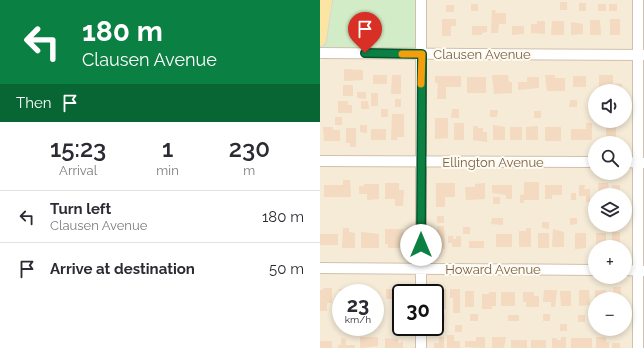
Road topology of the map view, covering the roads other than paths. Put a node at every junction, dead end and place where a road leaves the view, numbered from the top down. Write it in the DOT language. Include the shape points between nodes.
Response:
graph roads {
  1 [pos="326,0"];
  2 [pos="421,0"];
  3 [pos="638,0"];
  4 [pos="320,40"];
  5 [pos="320,53"];
  6 [pos="422,54"];
  7 [pos="641,55"];
  8 [pos="320,161"];
  9 [pos="421,162"];
  10 [pos="588,162"];
  11 [pos="641,162"];
  12 [pos="320,268"];
  13 [pos="421,269"];
  14 [pos="588,270"];
  15 [pos="641,270"];
  16 [pos="421,284"];
  17 [pos="421,336"];
  18 [pos="421,348"];
  19 [pos="638,348"];
  1 -- 4 [label="main road"];
  2 -- 6 [label="street"];
  3 -- 7 [label="street"];
  5 -- 6 [label="street, Clausen Avenue"];
  6 -- 7 [label="street, Clausen Avenue"];
  6 -- 9 [label="street"];
  7 -- 11 [label="street"];
  8 -- 9 [label="street, Ellington Avenue"];
  9 -- 10 [label="street, Ellington Avenue"];
  9 -- 13 [label="street"];
  11 -- 15 [label="street"];
  12 -- 13 [label="street, Howard Avenue"];
  13 -- 14 [label="street, Howard Avenue"];
  13 -- 16 [label="street"];
  15 -- 19 [label="street"];
  17 -- 18 [label="street"];
}
